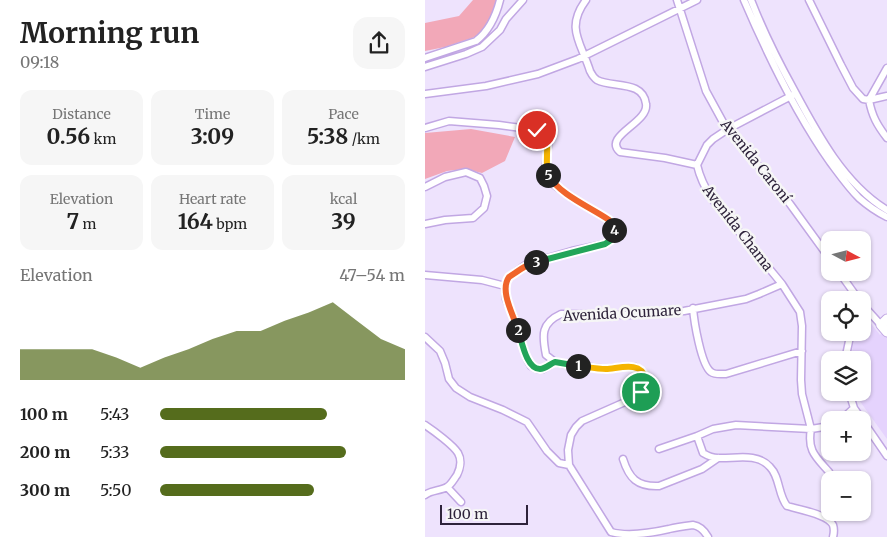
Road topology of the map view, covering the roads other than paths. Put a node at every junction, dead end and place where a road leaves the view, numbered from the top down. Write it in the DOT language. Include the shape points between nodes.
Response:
graph roads {
  1 [pos="500,0"];
  2 [pos="523,0"];
  3 [pos="586,0"];
  4 [pos="677,0"];
  5 [pos="697,0"];
  6 [pos="744,0"];
  7 [pos="751,0"];
  8 [pos="809,0"];
  9 [pos="680,8"];
  10 [pos="585,56"];
  11 [pos="425,58"];
  12 [pos="425,68"];
  13 [pos="887,68"];
  14 [pos="425,94"];
  15 [pos="793,95"];
  16 [pos="887,96"];
  17 [pos="869,100"];
  18 [pos="425,128"];
  19 [pos="728,129"];
  20 [pos="887,138"];
  21 [pos="697,165"];
  22 [pos="425,186"];
  23 [pos="887,210"];
  24 [pos="887,217"];
  25 [pos="425,224"];
  26 [pos="821,247"];
  27 [pos="425,275"];
  28 [pos="782,284"];
  29 [pos="505,286"];
  30 [pos="693,308"];
  31 [pos="871,315"];
  32 [pos="885,325"];
  33 [pos="425,337"];
  34 [pos="802,351"];
  35 [pos="555,362"];
  36 [pos="852,401"];
  37 [pos="854,408"];
  38 [pos="851,411"];
  39 [pos="425,425"];
  40 [pos="821,427"];
  41 [pos="811,429"];
  42 [pos="697,436"];
  43 [pos="659,449"];
  44 [pos="887,456"];
  45 [pos="717,458"];
  46 [pos="623,459"];
  47 [pos="569,465"];
  48 [pos="828,471"];
  49 [pos="447,488"];
  50 [pos="425,495"];
  51 [pos="461,502"];
  52 [pos="708,537"];
  53 [pos="833,537"];
  1 -- 11 [label="street" via="493,20 476,41"];
  2 -- 12 [label="street" via="482,47"];
  3 -- 10 [label="street" via="578,11 575,28"];
  4 -- 9 [label="street, Avenida Caroní"];
  5 -- 9 [label="street"];
  6 -- 15 [label="street" via="762,42"];
  7 -- 15 [label="street"];
  8 -- 17 [label="street" via="853,88 863,99"];
  9 -- 10 [label="street"];
  9 -- 19 [label="street, Avenida Caroní" via="706,91"];
  10 -- 14 [label="street" via="538,74 486,86"];
  10 -- 21 [label="street" via="594,77 637,89 646,102 643,115 617,139 615,144 620,152"];
  13 -- 17 [label="street"];
  15 -- 19 [label="street"];
  15 -- 23 [label="street" via="863,193"];
  15 -- 24 [label="street" via="804,123 840,176 859,198"];
  16 -- 17 [label="street"];
  17 -- 20 [label="street" via="871,112"];
  18 -- 29 [label="street" via="449,121 537,130 546,136 546,165 553,184 613,224 611,240 605,244 527,264 509,277"];
  19 -- 21 [label="street" via="713,139"];
  19 -- 26 [label="street, Avenida Caroní"];
  21 -- 28 [label="street, Avenida Chama" via="699,176 712,199"];
  22 -- 25 [label="street" via="466,172 479,178 487,196 483,208 473,218"];
  27 -- 29 [label="street" via="482,280"];
  28 -- 30 [label="street, Avenida Ocumare" via="746,299"];
  28 -- 34 [label="street, Avenida Chama" via="800,312"];
  29 -- 35 [label="street" via="506,299 531,366 543,369"];
  30 -- 34 [label="street" via="704,364 711,372 726,374"];
  30 -- 35 [label="street, Avenida Ocumare" via="630,315 561,314 547,323 543,338 546,355"];
  31 -- 32 [label="street"];
  33 -- 47 [label="street" via="440,351 449,379 456,388 527,422 547,451 559,462"];
  34 -- 41 [label="street, Avenida Chama" via="802,394"];
  35 -- 47 [label="street" via="606,369 635,368 645,379 645,386 634,398 582,421 576,427 569,442"];
  36 -- 37 [label="street"];
  37 -- 38 [label="street"];
  37 -- 44 [label="street"];
  39 -- 49 [label="street" via="457,452 460,459 460,470"];
  40 -- 41 [label="street"];
  41 -- 42 [label="street" via="736,425"];
  41 -- 48 [label="street, Avenida Chama" via="809,440 812,450"];
  42 -- 43 [label="street"];
  42 -- 45 [label="street" via="703,453"];
  45 -- 46 [label="street" via="702,469 659,486 646,486 631,477"];
  45 -- 53 [label="street" via="739,456 770,466 787,506 827,518 832,524"];
  47 -- 52 [label="street" via="604,522 616,535 628,537 693,525 699,526"];
  49 -- 50 [label="street"];
  49 -- 51 [label="street"];
}
